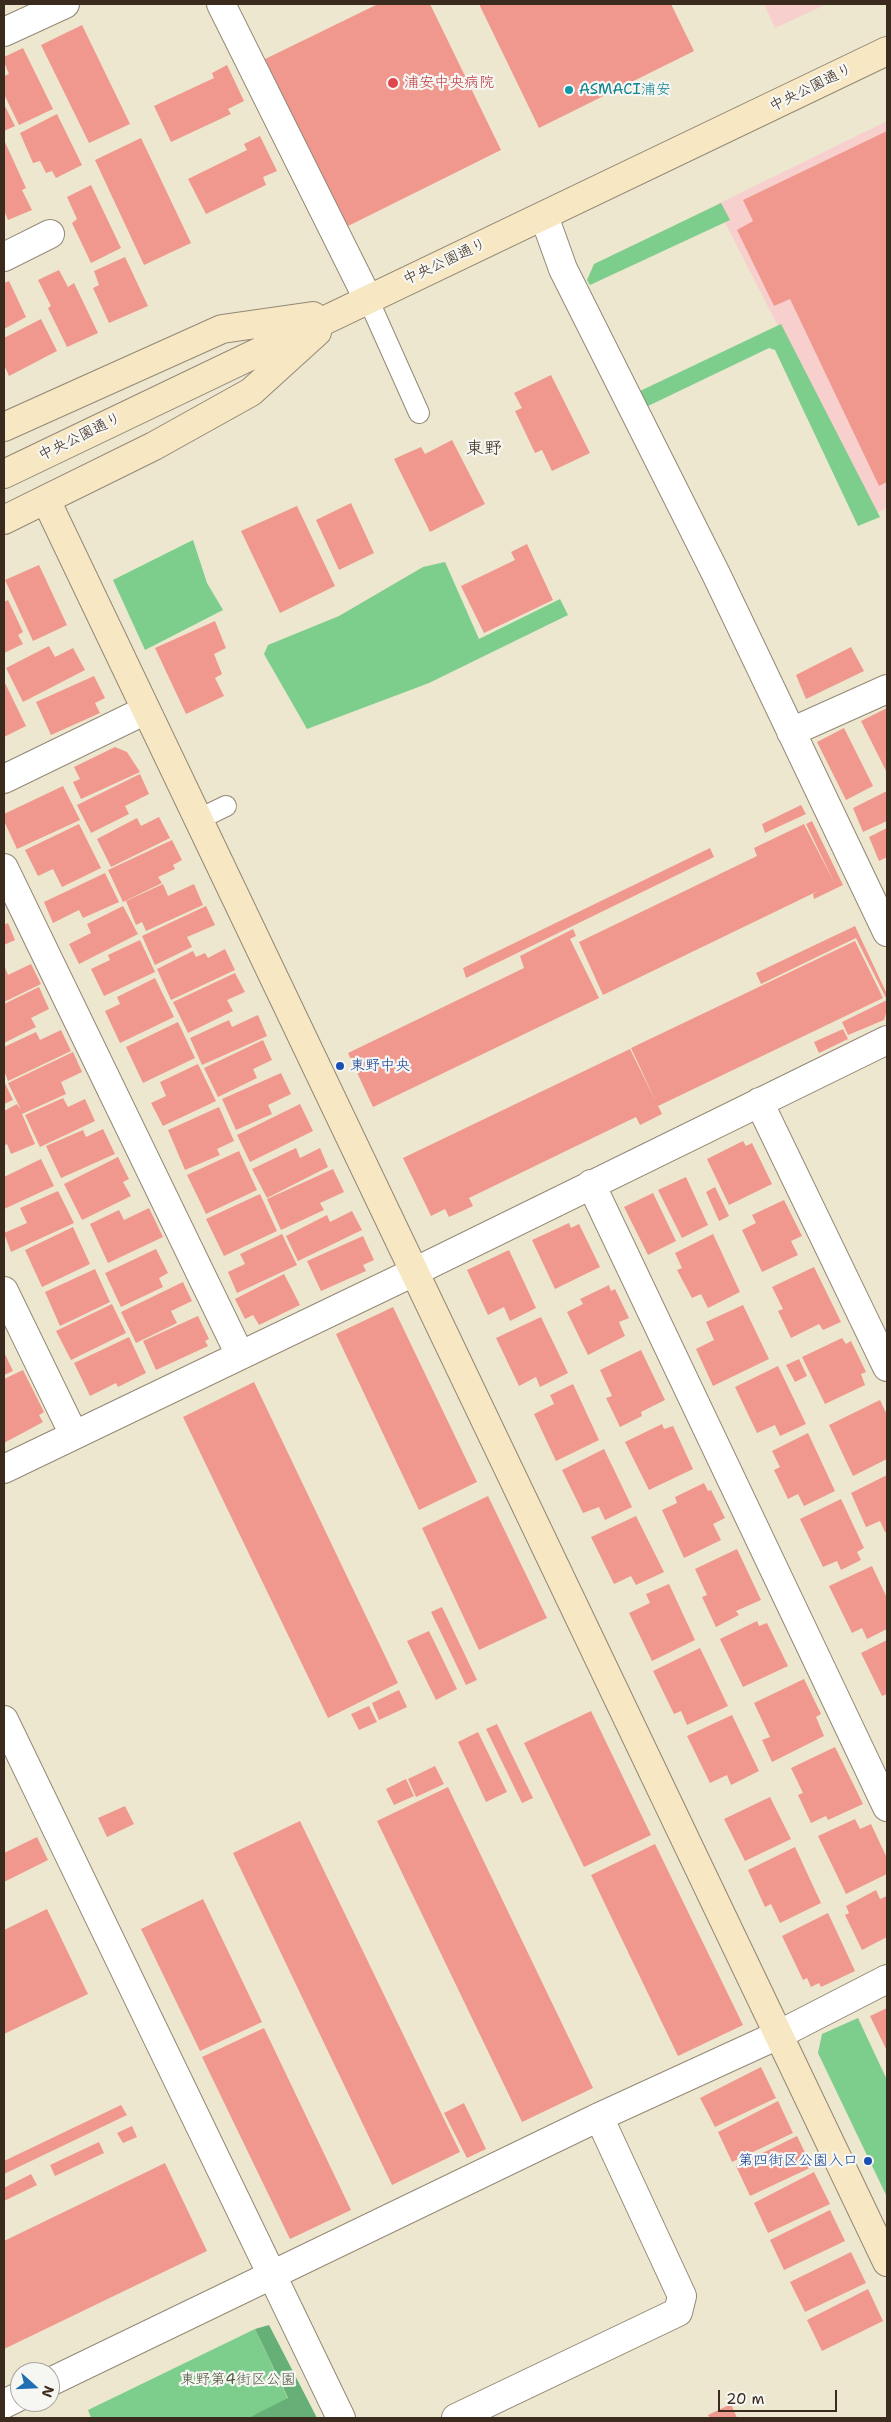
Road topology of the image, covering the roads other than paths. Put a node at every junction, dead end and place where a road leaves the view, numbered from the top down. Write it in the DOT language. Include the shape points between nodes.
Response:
graph roads {
  1 [pos="65,4"];
  2 [pos="221,4"];
  3 [pos="4,32"];
  4 [pos="887,51"];
  5 [pos="544,216"];
  6 [pos="50,234"];
  7 [pos="4,257"];
  8 [pos="368,299"];
  9 [pos="339,312"];
  10 [pos="419,413"];
  11 [pos="4,428"];
  12 [pos="4,474"];
  13 [pos="46,500"];
  14 [pos="4,520"];
  15 [pos="887,689"];
  16 [pos="144,711"];
  17 [pos="791,732"];
  18 [pos="4,779"];
  19 [pos="226,806"];
  20 [pos="197,820"];
  21 [pos="4,868"];
  22 [pos="887,932"];
  23 [pos="887,1040"];
  24 [pos="759,1102"];
  25 [pos="591,1184"];
  26 [pos="414,1272"];
  27 [pos="4,1291"];
  28 [pos="240,1355"];
  29 [pos="887,1367"];
  30 [pos="74,1435"];
  31 [pos="4,1469"];
  32 [pos="4,1720"];
  33 [pos="887,1807"];
  34 [pos="887,1979"];
  35 [pos="778,2035"];
  36 [pos="599,2117"];
  37 [pos="887,2262"];
  38 [pos="271,2277"];
  39 [pos="60,2377"];
  40 [pos="341,2418"];
  41 [pos="456,2418"];
  1 -- 3 [label="street"];
  2 -- 8 [label="street"];
  4 -- 5 [label="street, 中央公園通り"];
  5 -- 8 [label="street, 中央公園通り"];
  5 -- 17 [label="street" via="562,269 716,574"];
  6 -- 7 [label="street"];
  8 -- 9 [label="street, 中央公園通り"];
  8 -- 10 [label="lane"];
  9 -- 11 [label="street" via="222,329"];
  9 -- 12 [label="street, 中央公園通り"];
  9 -- 13 [label="street" via="251,392 154,446"];
  13 -- 14 [label="street"];
  13 -- 16 [label="street"];
  15 -- 17 [label="street"];
  16 -- 18 [label="street"];
  16 -- 20 [label="street"];
  17 -- 22 [label="street"];
  19 -- 20 [label="lane"];
  20 -- 26 [label="street"];
  21 -- 28 [label="street"];
  23 -- 24 [label="street"];
  24 -- 25 [label="street"];
  24 -- 29 [label="street"];
  25 -- 26 [label="street"];
  25 -- 33 [label="street"];
  26 -- 28 [label="street"];
  26 -- 35 [label="street"];
  27 -- 30 [label="street"];
  28 -- 30 [label="street"];
  30 -- 31 [label="street"];
  32 -- 38 [label="street"];
  34 -- 35 [label="street"];
  35 -- 36 [label="street"];
  35 -- 37 [label="street"];
  36 -- 38 [label="street"];
  36 -- 41 [label="street" via="682,2296 678,2312"];
  38 -- 39 [label="street"];
  38 -- 40 [label="street"];
}
